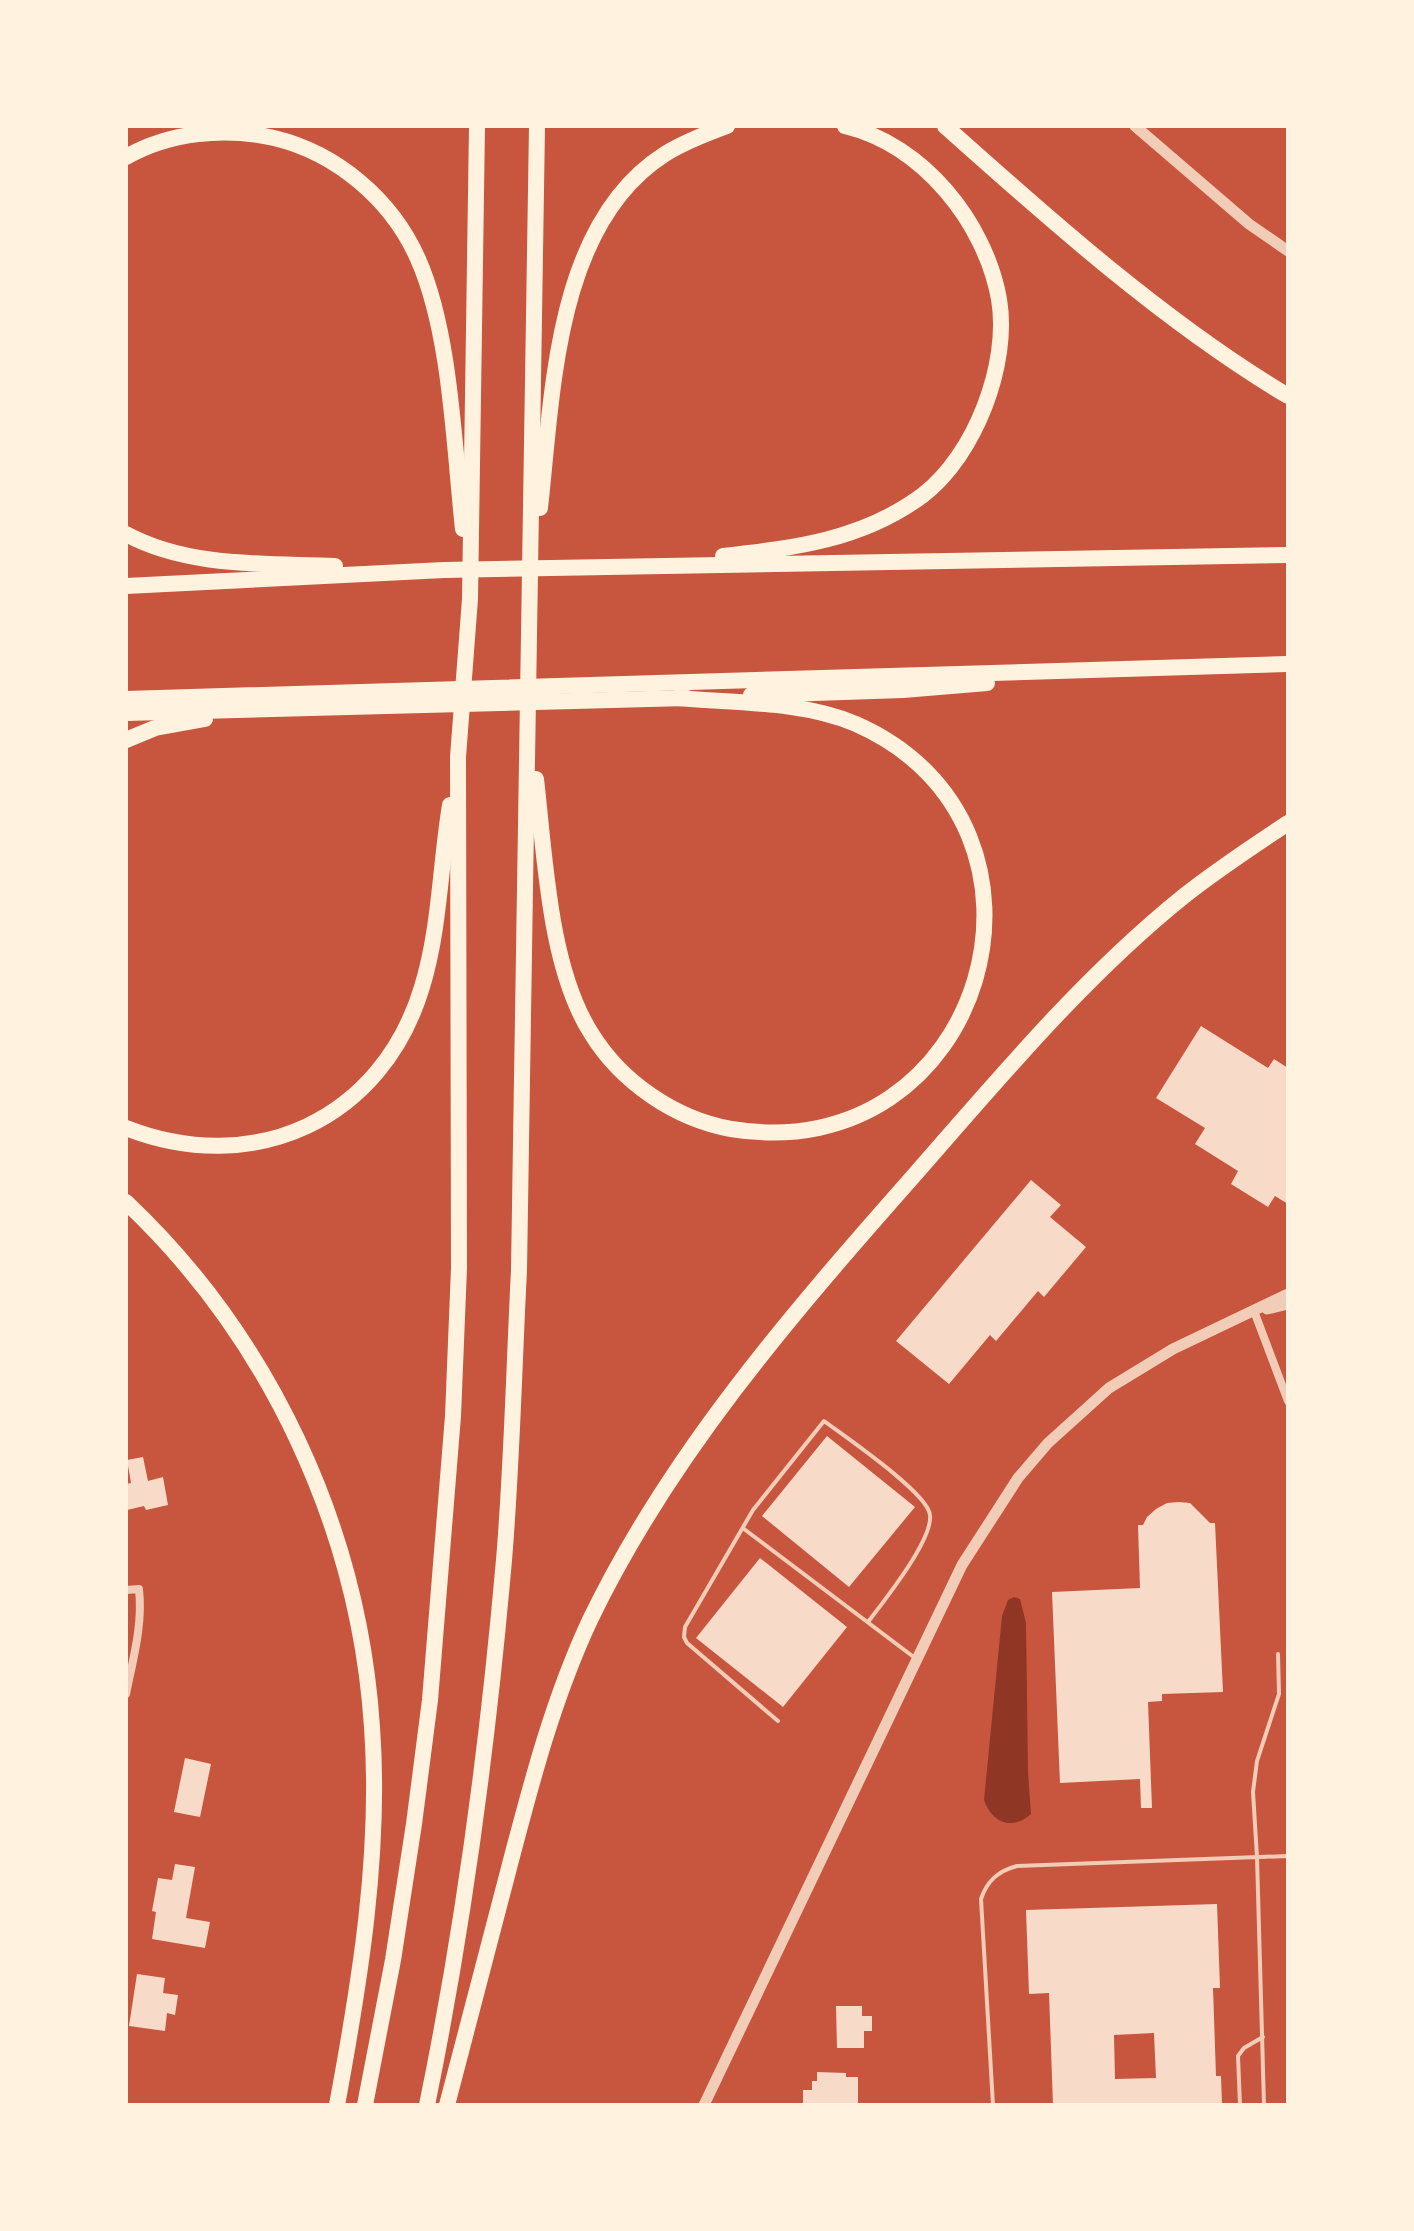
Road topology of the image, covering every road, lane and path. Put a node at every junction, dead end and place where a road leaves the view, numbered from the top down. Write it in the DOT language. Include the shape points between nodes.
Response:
graph roads {
  1 [pos="477,126"];
  2 [pos="537,126"];
  3 [pos="727,126"];
  4 [pos="845,126"];
  5 [pos="945,126"];
  6 [pos="1135,126"];
  7 [pos="126,157"];
  8 [pos="1288,251"];
  9 [pos="1288,396"];
  10 [pos="126,534"];
  11 [pos="1288,555"];
  12 [pos="628,567"];
  13 [pos="444,570"];
  14 [pos="126,586"];
  15 [pos="530,597"];
  16 [pos="470,599"];
  17 [pos="1288,664"];
  18 [pos="1140,669"];
  19 [pos="587,692"];
  20 [pos="404,697"];
  21 [pos="677,698"];
  22 [pos="126,699"];
  23 [pos="309,707"];
  24 [pos="529,712"];
  25 [pos="126,713"];
  26 [pos="126,740"];
  27 [pos="458,757"];
  28 [pos="1288,823"];
  29 [pos="126,1128"];
  30 [pos="126,1202"];
  31 [pos="1288,1294"];
  32 [pos="1288,1304"];
  33 [pos="1254,1311"];
  34 [pos="1288,1401"];
  35 [pos="744,1529"];
  36 [pos="126,1590"];
  37 [pos="868,1622"];
  38 [pos="1278,1654"];
  39 [pos="917,1659"];
  40 [pos="126,1694"];
  41 [pos="778,1721"];
  42 [pos="1288,1856"];
  43 [pos="1257,1857"];
  44 [pos="1263,2037"];
  45 [pos="337,2105"];
  46 [pos="365,2105"];
  47 [pos="427,2105"];
  48 [pos="447,2105"];
  49 [pos="704,2105"];
  50 [pos="993,2105"];
  51 [pos="1240,2105"];
  52 [pos="1264,2105"];
  1 -- 16 [label="highway"];
  2 -- 15 [label="highway"];
  3 -- 15 [label="highway" via="663,155 639,175 589,247 561,338"];
  4 -- 12 [label="highway" via="888,144 941,183 978,239 999,300 999,329 991,390 975,429 926,493 866,528 788,549"];
  5 -- 9 [label="highway" via="1131,283 1248,373"];
  6 -- 8 [label="street"];
  7 -- 16 [label="highway" via="178,138 220,132 293,143 358,180 398,222 418,259 443,350"];
  10 -- 13 [label="highway" via="147,546 221,562"];
  11 -- 12 [label="highway"];
  12 -- 13 [label="highway"];
  13 -- 14 [label="highway"];
  15 -- 24 [label="highway"];
  16 -- 27 [label="highway"];
  17 -- 18 [label="highway"];
  18 -- 19 [label="highway"];
  18 -- 21 [label="highway" via="903,690"];
  19 -- 20 [label="highway"];
  19 -- 21 [label="highway"];
  20 -- 22 [label="highway"];
  20 -- 23 [label="highway"];
  21 -- 24 [label="highway" via="819,712 887,740 939,789 974,852 985,924 981,963 956,1028 907,1085 847,1120 785,1134 716,1126 661,1102 603,1050 590,1033 563,965 552,914"];
  23 -- 25 [label="highway"];
  23 -- 26 [label="highway" via="191,721"];
  24 -- 47 [label="highway" via="519,1270 504,1557 473,1832"];
  27 -- 29 [label="highway" via="432,952 409,1023 373,1077 311,1125 278,1138 201,1147 158,1141"];
  27 -- 46 [label="highway" via="459,1268 444,1554 418,1793"];
  28 -- 48 [label="highway" via="1184,896 1068,1004 800,1309 669,1481 624,1554 558,1698"];
  30 -- 45 [label="highway" via="220,1307 256,1363 310,1468 334,1529 351,1597 372,1727 373,1811 363,1954"];
  31 -- 33 [label="street"];
  32 -- 33 [label="street"];
  33 -- 34 [label="street"];
  33 -- 39 [label="street" via="1140,1368 1109,1388 1048,1443 1018,1478 962,1565"];
  35 -- 37 [label="lane"];
  35 -- 37 [label="lane" via="753,1510 824,1421 920,1495 930,1515 904,1574"];
  35 -- 41 [label="lane" via="684,1637"];
  36 -- 40 [label="street" via="139,1589 141,1623"];
  37 -- 39 [label="lane"];
  38 -- 43 [label="lane" via="1279,1694 1254,1776"];
  39 -- 49 [label="street"];
  42 -- 43 [label="lane"];
  43 -- 44 [label="lane"];
  43 -- 50 [label="lane" via="1017,1866 993,1877 981,1899"];
  44 -- 51 [label="lane" via="1238,2056"];
  44 -- 52 [label="lane"];
}
